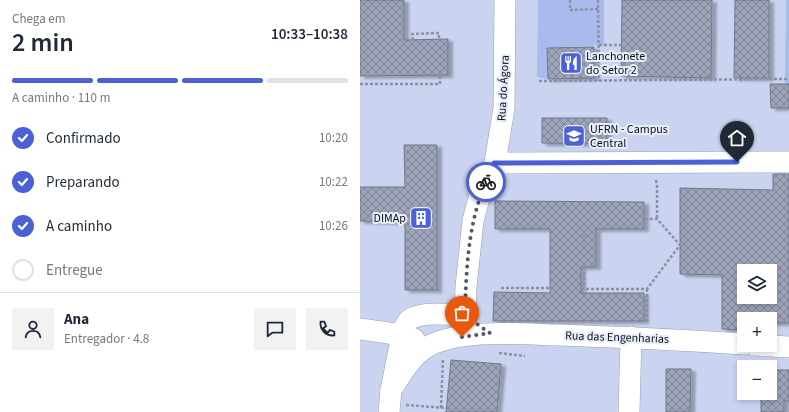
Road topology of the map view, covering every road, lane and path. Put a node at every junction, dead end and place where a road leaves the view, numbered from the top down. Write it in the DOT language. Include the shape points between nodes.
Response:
graph roads {
  1 [pos="505,0"];
  2 [pos="570,0"];
  3 [pos="598,0"];
  4 [pos="598,9"];
  5 [pos="440,39"];
  6 [pos="413,40"];
  7 [pos="599,45"];
  8 [pos="622,46"];
  9 [pos="440,76"];
  10 [pos="627,76"];
  11 [pos="789,79"];
  12 [pos="539,81"];
  13 [pos="599,81"];
  14 [pos="627,81"];
  15 [pos="360,84"];
  16 [pos="650,162"];
  17 [pos="789,162"];
  18 [pos="494,163"];
  19 [pos="644,218"];
  20 [pos="657,219"];
  21 [pos="584,230"];
  22 [pos="584,250"];
  23 [pos="584,267"];
  24 [pos="501,288"];
  25 [pos="550,288"];
  26 [pos="648,289"];
  27 [pos="465,316"];
  28 [pos="360,329"];
  29 [pos="402,335"];
  30 [pos="639,337"];
  31 [pos="492,343"];
  32 [pos="737,344"];
  33 [pos="441,346"];
  34 [pos="777,346"];
  35 [pos="789,347"];
  36 [pos="525,356"];
  37 [pos="399,394"];
  38 [pos="441,408"];
  39 [pos="446,408"];
  40 [pos="389,412"];
  41 [pos="629,412"];
  1 -- 18 [label="lane, Rua do Ágora" via="504,108"];
  2 -- 4 [label="path" via="570,10"];
  3 -- 4 [label="path"];
  4 -- 7 [label="path"];
  5 -- 6 [label="path" via="439,34 412,34"];
  7 -- 8 [label="path"];
  7 -- 13 [label="path"];
  9 -- 15 [label="path" via="440,84"];
  10 -- 14 [label="path"];
  11 -- 14 [label="path"];
  12 -- 13 [label="path"];
  13 -- 14 [label="path"];
  16 -- 17 [label="lane"];
  16 -- 18 [label="lane"];
  16 -- 20 [label="path" via="657,186"];
  18 -- 27 [label="lane, Rua do Ágora" via="479,198 473,221"];
  19 -- 20 [label="path"];
  20 -- 26 [label="path" via="680,245"];
  21 -- 22 [label="path"];
  23 -- 26 [label="path" via="583,288"];
  24 -- 25 [label="path"];
  26 -- 30 [label="path"];
  27 -- 29 [label="lane" via="415,316 408,321"];
  27 -- 31 [label="lane"];
  27 -- 33 [label="lane"];
  28 -- 29 [label="lane"];
  29 -- 33 [label="lane"];
  29 -- 37 [label="lane"];
  30 -- 31 [label="lane, Rua das Engenharias"];
  30 -- 32 [label="lane, Rua das Engenharias"];
  30 -- 41 [label="lane"];
  31 -- 33 [label="lane, Rua das Engenharias"];
  31 -- 36 [label="path"];
  33 -- 37 [label="lane" via="424,348 407,365"];
  33 -- 38 [label="path"];
  34 -- 35 [label="lane"];
  37 -- 38 [label="path" via="405,405"];
  37 -- 40 [label="lane"];
  38 -- 39 [label="path"];
}
